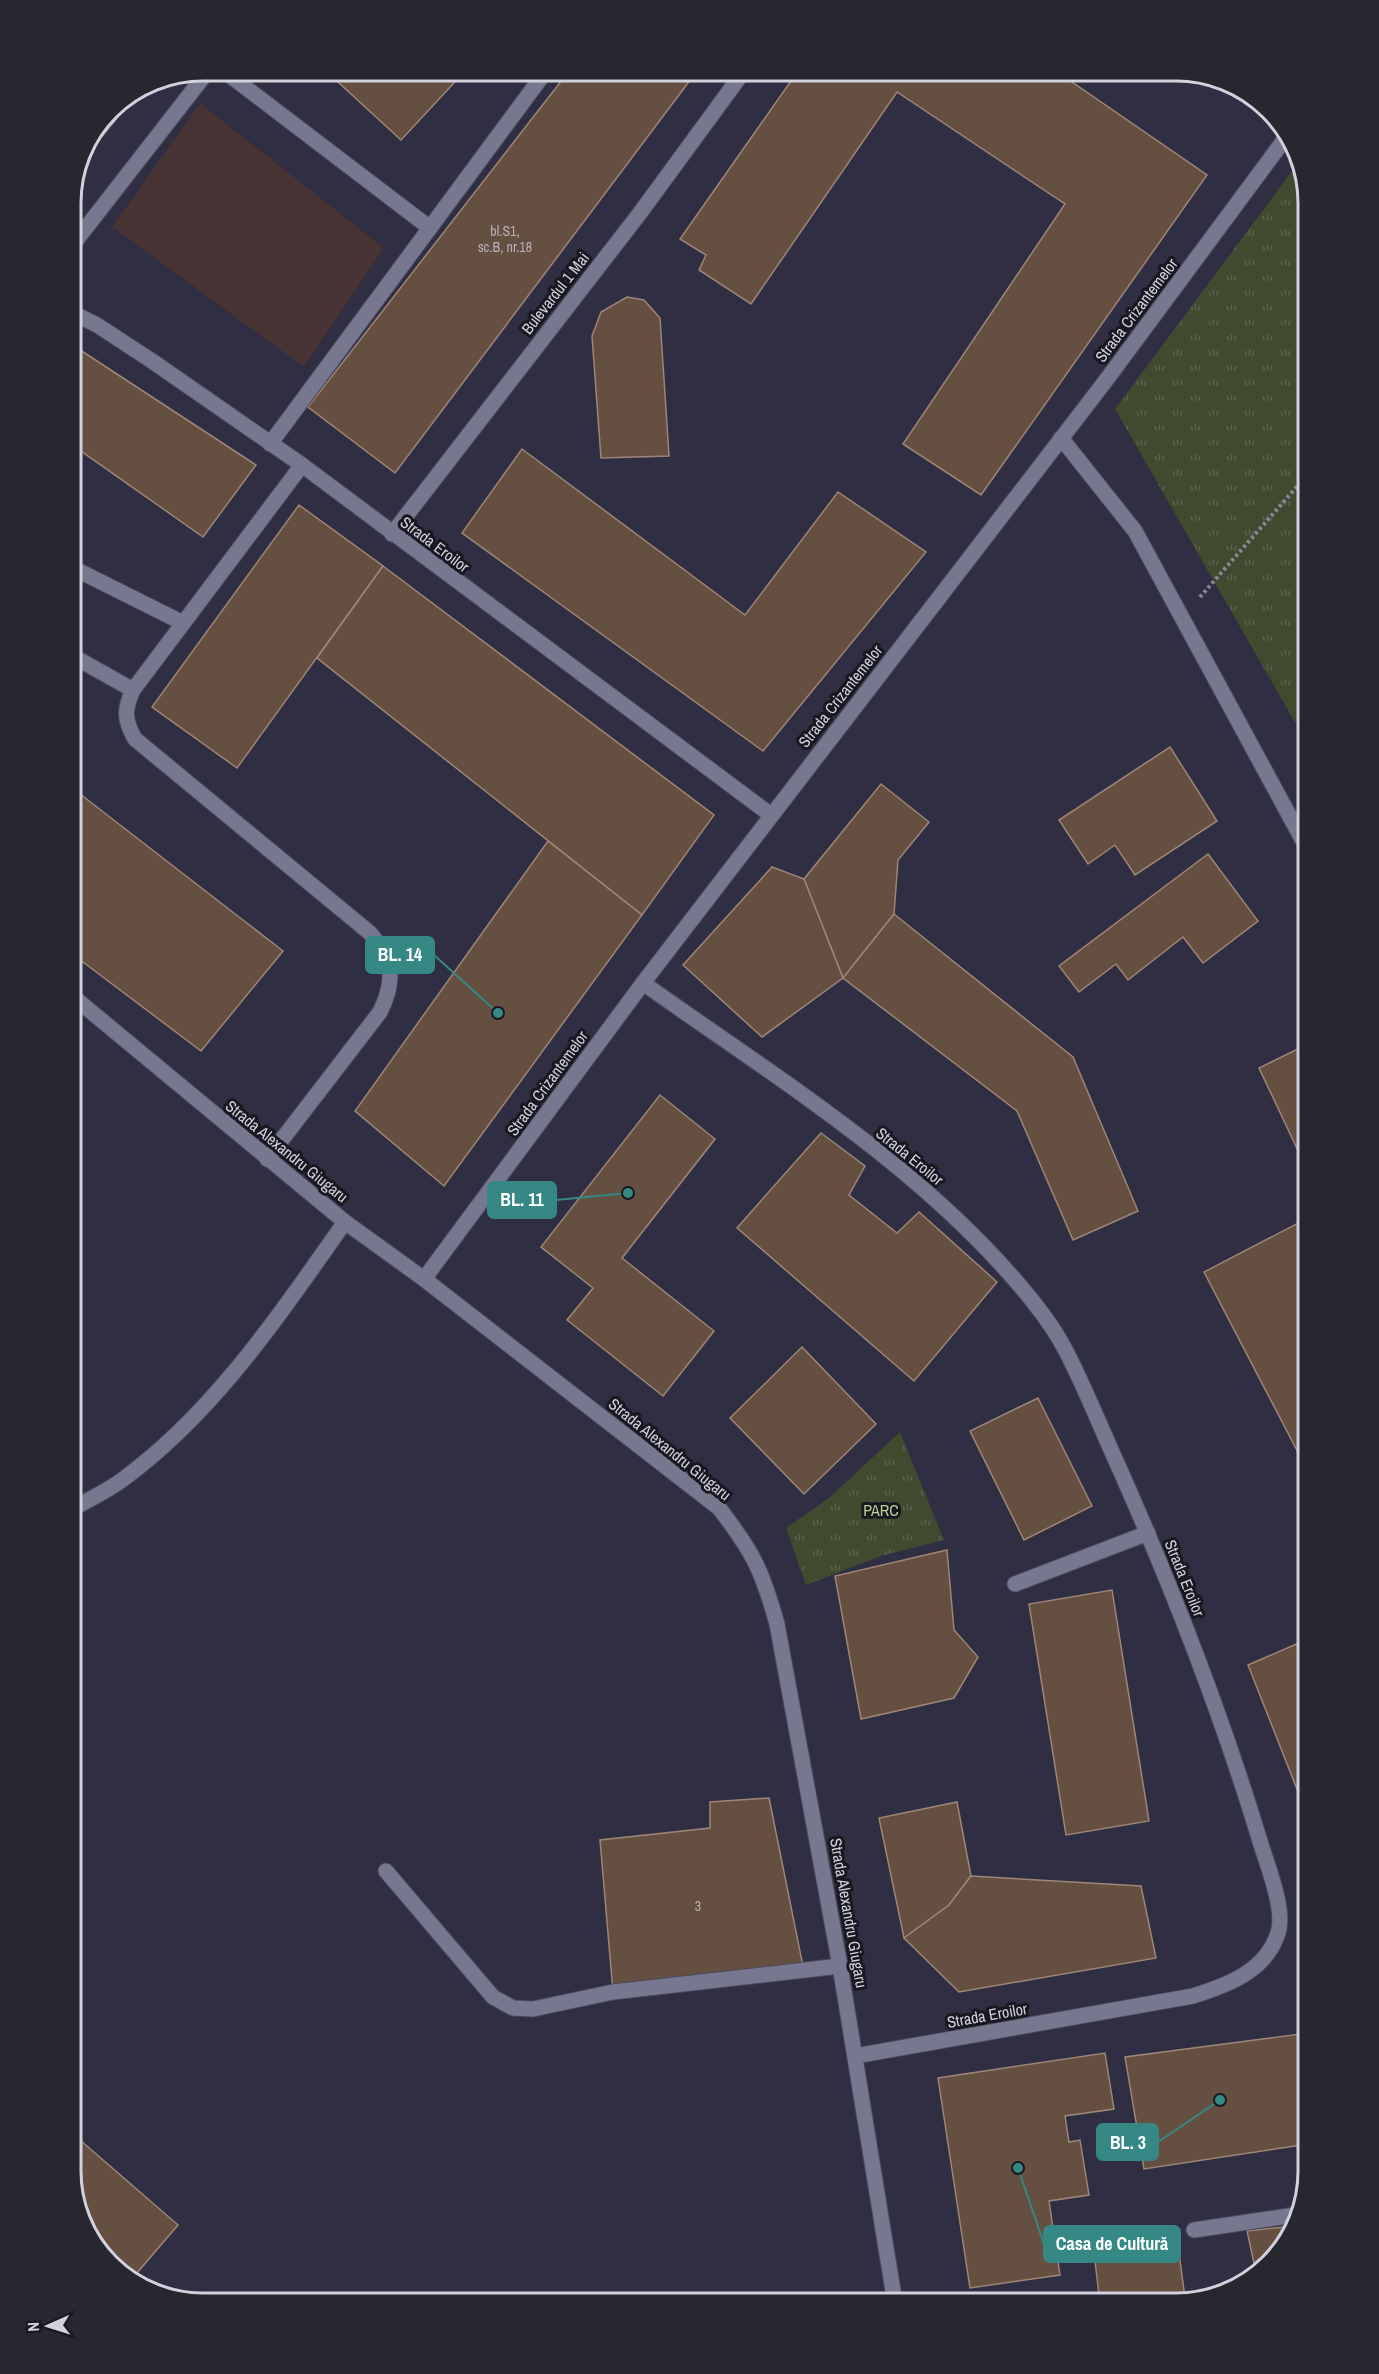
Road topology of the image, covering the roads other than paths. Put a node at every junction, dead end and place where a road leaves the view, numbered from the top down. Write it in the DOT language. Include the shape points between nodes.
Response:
graph roads {
  1 [pos="199,81"];
  2 [pos="238,81"];
  3 [pos="539,81"];
  4 [pos="737,81"];
  5 [pos="1282,143"];
  6 [pos="429,228"];
  7 [pos="81,234"];
  8 [pos="81,318"];
  9 [pos="1061,438"];
  10 [pos="270,444"];
  11 [pos="302,465"];
  12 [pos="392,534"];
  13 [pos="81,572"];
  14 [pos="183,623"];
  15 [pos="81,660"];
  16 [pos="133,690"];
  17 [pos="771,816"];
  18 [pos="1298,832"];
  19 [pos="643,983"];
  20 [pos="81,1003"];
  21 [pos="267,1159"];
  22 [pos="345,1222"];
  23 [pos="424,1279"];
  24 [pos="81,1504"];
  25 [pos="1148,1533"];
  26 [pos="1015,1584"];
  27 [pos="386,1870"];
  28 [pos="840,1966"];
  29 [pos="855,2056"];
  30 [pos="1290,2216"];
  31 [pos="1194,2230"];
  32 [pos="893,2293"];
  1 -- 7 [label="street"];
  2 -- 6 [label="street"];
  3 -- 6 [label="street"];
  4 -- 12 [label="street, Bulevardul 1 Mai"];
  5 -- 9 [label="street, Strada Crizantemelor"];
  6 -- 10 [label="street"];
  8 -- 10 [label="street, Strada Eroilor" via="133,349"];
  9 -- 17 [label="street, Strada Crizantemelor"];
  9 -- 18 [label="street" via="1135,531"];
  10 -- 11 [label="street, Strada Eroilor"];
  11 -- 12 [label="street, Strada Eroilor"];
  11 -- 14 [label="street"];
  12 -- 17 [label="street, Strada Eroilor"];
  13 -- 14 [label="street"];
  14 -- 16 [label="street"];
  15 -- 16 [label="street"];
  16 -- 21 [label="street" via="125,706 126,723 135,739 370,933 385,951 391,970 390,992 380,1012"];
  17 -- 19 [label="street, Strada Crizantemelor"];
  19 -- 23 [label="street, Strada Crizantemelor"];
  19 -- 25 [label="street, Strada Eroilor" via="877,1150 974,1236 1032,1300 1066,1351"];
  20 -- 21 [label="street, Strada Alexandru Giugaru"];
  21 -- 22 [label="street, Strada Alexandru Giugaru"];
  22 -- 23 [label="street, Strada Alexandru Giugaru"];
  22 -- 24 [label="street" via="264,1335 217,1392 161,1449 120,1482"];
  23 -- 28 [label="street, Strada Alexandru Giugaru" via="718,1508 747,1545 764,1577 777,1624"];
  25 -- 26 [label="street"];
  25 -- 29 [label="street, Strada Eroilor" via="1235,1757 1273,1884 1280,1929 1269,1953 1252,1970 1222,1987 1193,1996"];
  27 -- 28 [label="street" via="493,1997 513,2008 532,2009 613,1992"];
  28 -- 29 [label="street, Strada Alexandru Giugaru"];
  29 -- 32 [label="street, Strada Alexandru Giugaru"];
  30 -- 31 [label="street"];
}
